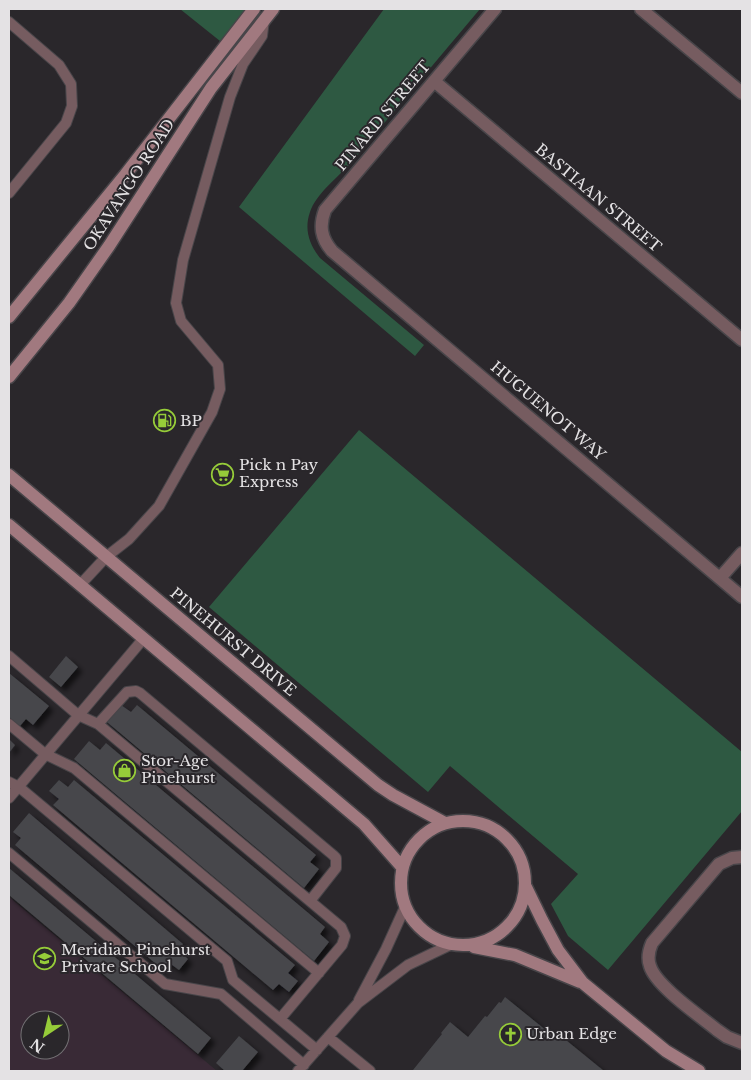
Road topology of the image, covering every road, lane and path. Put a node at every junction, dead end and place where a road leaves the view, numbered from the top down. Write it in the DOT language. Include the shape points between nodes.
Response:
graph roads {
  1 [pos="254,9"];
  2 [pos="273,9"];
  3 [pos="495,9"];
  4 [pos="641,9"];
  5 [pos="264,20"];
  6 [pos="9,22"];
  7 [pos="434,81"];
  8 [pos="742,93"];
  9 [pos="9,193"];
  10 [pos="332,251"];
  11 [pos="9,317"];
  12 [pos="742,340"];
  13 [pos="9,376"];
  14 [pos="9,475"];
  15 [pos="9,526"];
  16 [pos="742,553"];
  17 [pos="106,557"];
  18 [pos="720,578"];
  19 [pos="80,585"];
  20 [pos="742,597"];
  21 [pos="144,638"];
  22 [pos="9,656"];
  23 [pos="78,715"];
  24 [pos="9,724"];
  25 [pos="98,724"];
  26 [pos="45,754"];
  27 [pos="14,784"];
  28 [pos="9,798"];
  29 [pos="445,823"];
  30 [pos="9,853"];
  31 [pos="742,857"];
  32 [pos="402,867"];
  33 [pos="526,887"];
  34 [pos="310,901"];
  35 [pos="405,907"];
  36 [pos="450,945"];
  37 [pos="470,946"];
  38 [pos="319,973"];
  39 [pos="233,980"];
  40 [pos="583,983"];
  41 [pos="221,994"];
  42 [pos="358,1003"];
  43 [pos="280,1019"];
  44 [pos="328,1037"];
  45 [pos="742,1043"];
  46 [pos="317,1050"];
  47 [pos="301,1068"];
  48 [pos="370,1071"];
  49 [pos="699,1071"];
  1 -- 11 [label="street, OKAVANGO ROAD"];
  2 -- 5 [label="street, OKAVANGO ROAD"];
  3 -- 7 [label="street, PINARD STREET"];
  4 -- 8 [label="street"];
  5 -- 13 [label="street, OKAVANGO ROAD" via="211,88 109,246"];
  5 -- 17 [label="lane" via="262,36 243,64 230,97 183,260 176,303 181,321 218,365 220,389 212,412 159,506 129,539"];
  6 -- 9 [label="lane" via="60,65 71,84 72,106 66,123"];
  7 -- 10 [label="street, PINARD STREET" via="325,210 322,237"];
  7 -- 12 [label="street, BASTIAAN STREET"];
  10 -- 18 [label="street, HUGUENOT WAY"];
  14 -- 17 [label="street, PINEHURST DRIVE"];
  15 -- 19 [label="street"];
  16 -- 18 [label="street"];
  17 -- 19 [label="lane"];
  17 -- 29 [label="street, PINEHURST DRIVE" via="378,785"];
  18 -- 20 [label="street, HUGUENOT WAY"];
  19 -- 21 [label="street"];
  21 -- 23 [label="lane"];
  21 -- 32 [label="street" via="364,824"];
  22 -- 23 [label="lane"];
  23 -- 25 [label="lane"];
  23 -- 26 [label="lane"];
  24 -- 26 [label="lane"];
  25 -- 34 [label="lane"];
  25 -- 34 [label="lane" via="123,695 131,690 140,693 336,858 334,872"];
  26 -- 27 [label="lane"];
  26 -- 38 [label="lane" via="74,768"];
  27 -- 28 [label="lane"];
  27 -- 39 [label="lane" via="227,962"];
  29 -- 32 [label="street" via="426,833 411,848"];
  29 -- 33 [label="street" via="465,820 484,824 502,834 516,848 524,867"];
  30 -- 41 [label="lane" via="165,984"];
  31 -- 45 [label="street" via="719,864 652,943 648,960 660,982 717,1030"];
  32 -- 35 [label="street" via="400,887"];
  33 -- 37 [label="street" via="521,908 509,926 491,940"];
  33 -- 40 [label="street" via="558,950"];
  34 -- 38 [label="lane" via="341,927 345,936 342,945"];
  35 -- 36 [label="street" via="416,924 431,937"];
  35 -- 42 [label="lane"];
  36 -- 37 [label="street"];
  36 -- 42 [label="lane" via="408,965"];
  37 -- 40 [label="street" via="519,956"];
  38 -- 43 [label="lane"];
  39 -- 41 [label="lane"];
  39 -- 43 [label="lane"];
  40 -- 49 [label="street" via="666,1051"];
  41 -- 47 [label="lane"];
  42 -- 44 [label="lane"];
  43 -- 46 [label="lane"];
  44 -- 46 [label="lane"];
  44 -- 48 [label="lane"];
  46 -- 47 [label="lane"];
}
